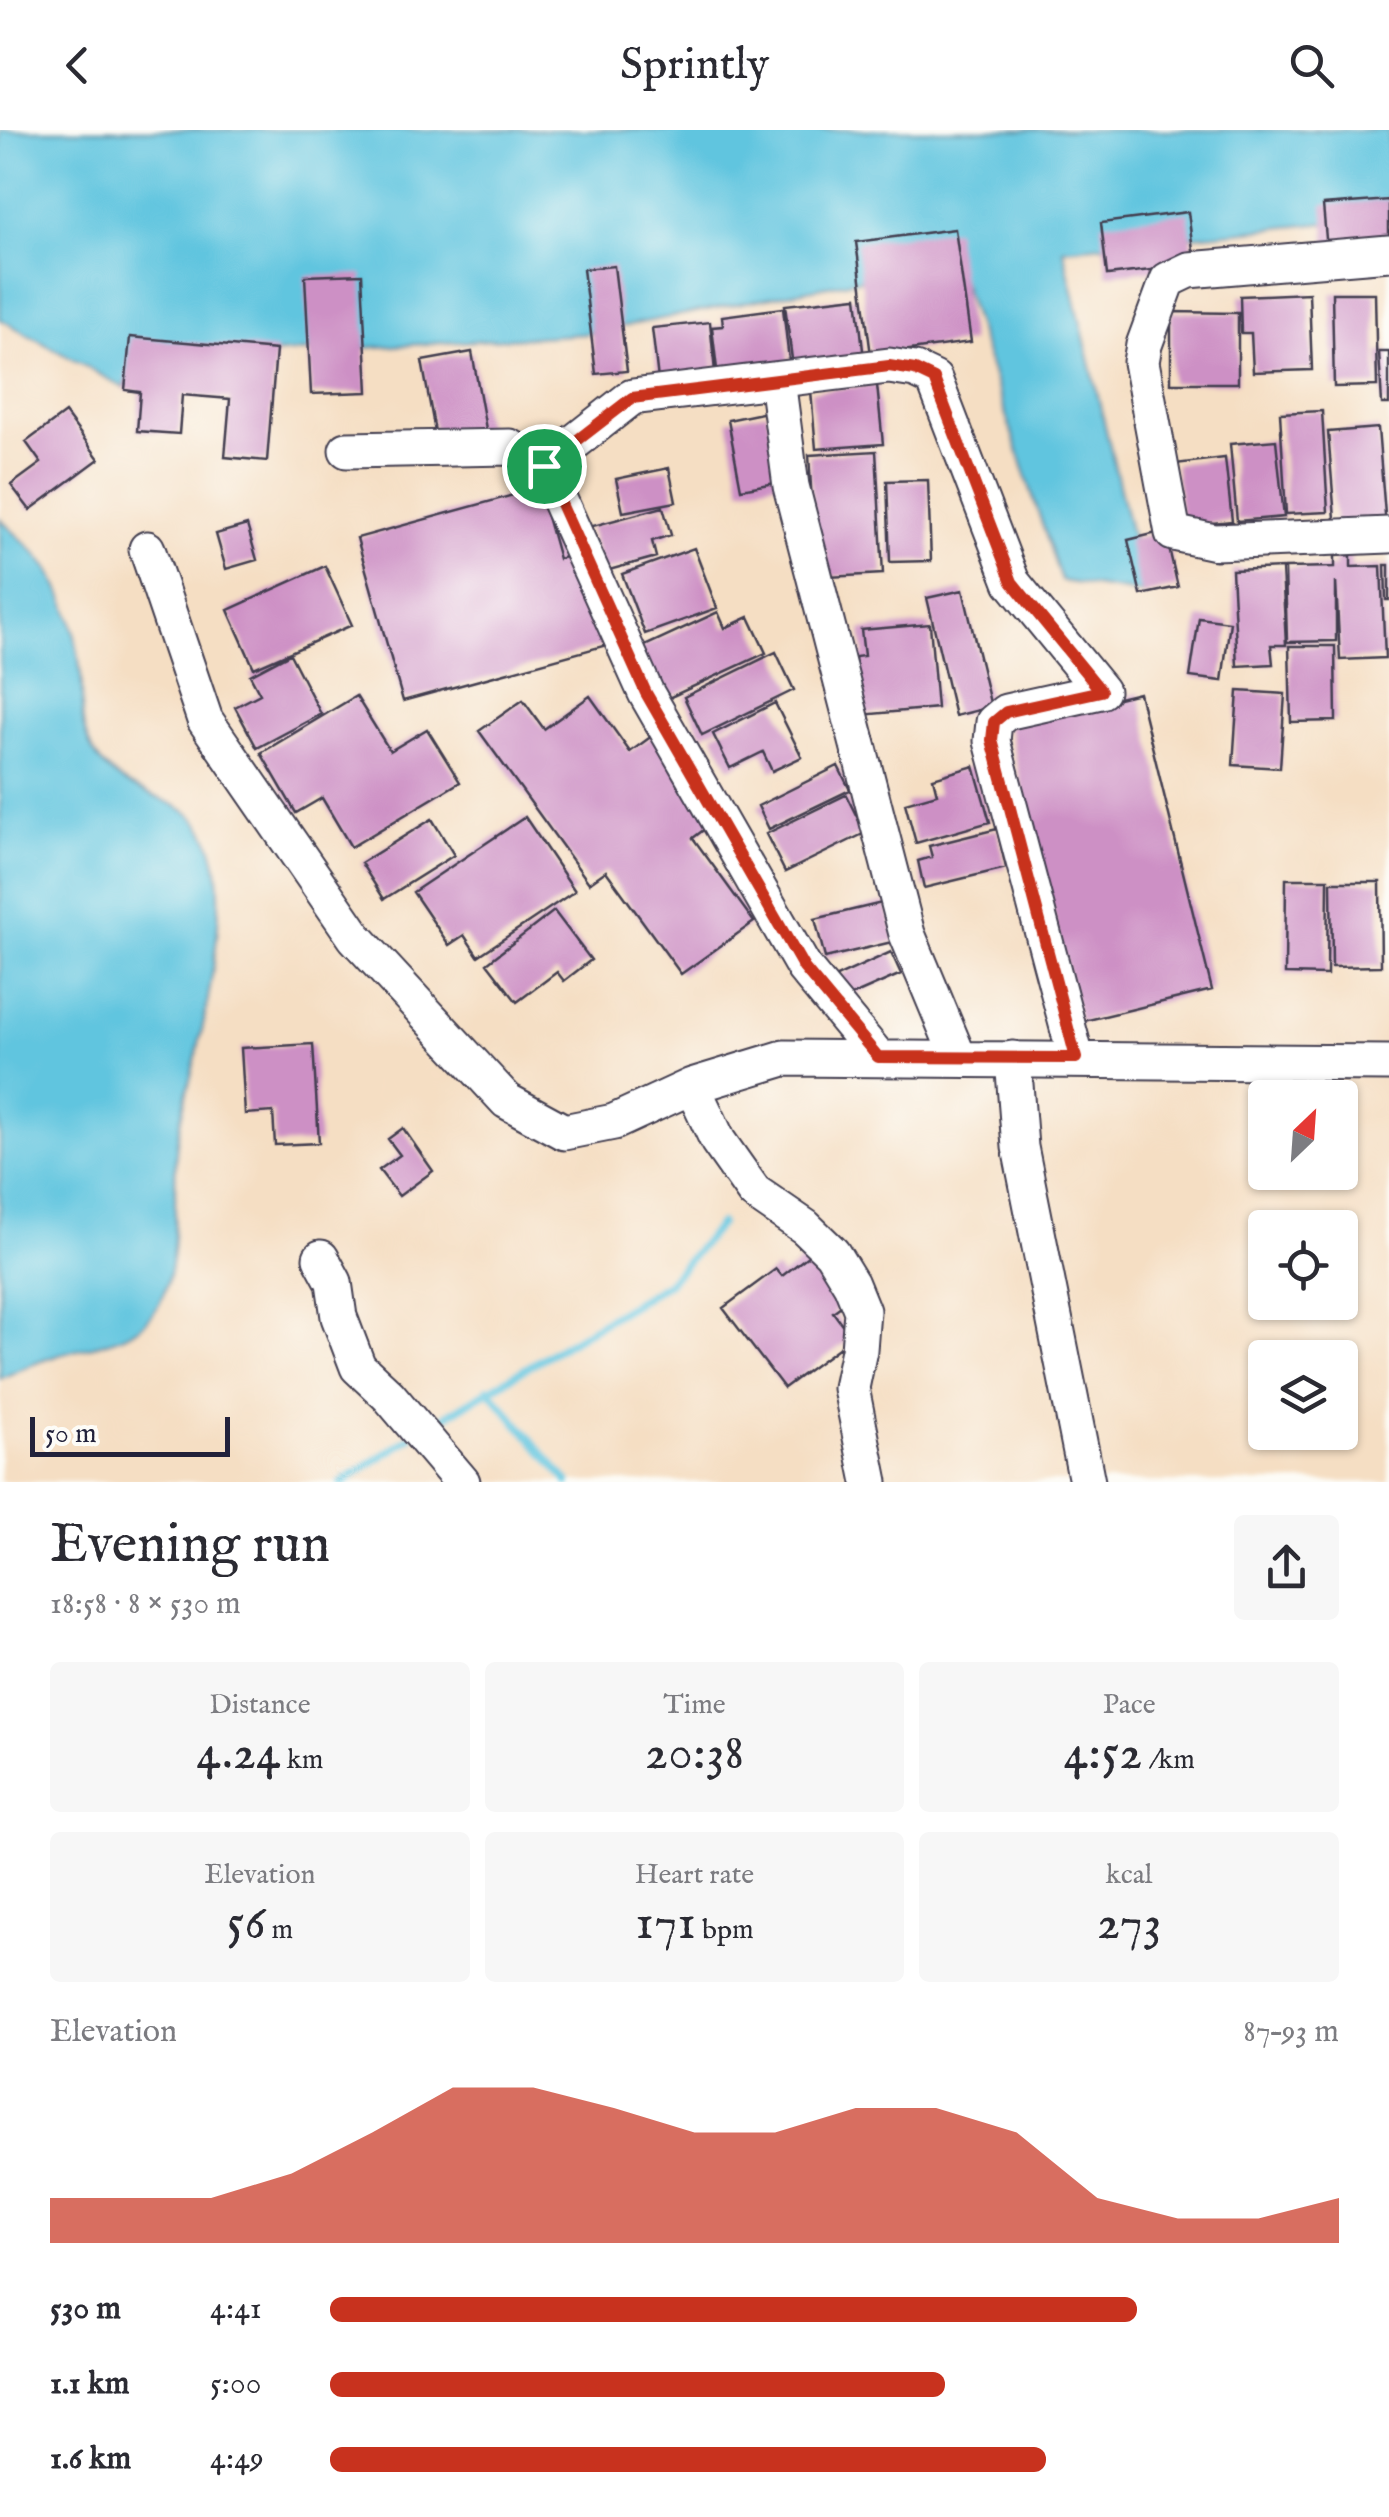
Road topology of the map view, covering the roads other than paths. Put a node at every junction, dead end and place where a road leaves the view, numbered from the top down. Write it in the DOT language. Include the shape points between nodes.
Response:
graph roads {
  1 [pos="1389,252"];
  2 [pos="777,380"];
  3 [pos="347,450"];
  4 [pos="544,466"];
  5 [pos="1389,535"];
  6 [pos="148,548"];
  7 [pos="878,1057"];
  8 [pos="1076,1058"];
  9 [pos="959,1059"];
  10 [pos="1013,1059"];
  11 [pos="1389,1062"];
  12 [pos="692,1086"];
  13 [pos="321,1258"];
  14 [pos="454,1472"];
  15 [pos="870,1482"];
  16 [pos="1088,1482"];
  1 -- 5 [label="street" via="1189,270 1168,280 1141,362 1173,533 1214,542"];
  2 -- 4 [label="street" via="632,398"];
  2 -- 8 [label="street" via="889,366 934,379 1012,582 1101,691 1006,712 994,722 992,740"];
  2 -- 9 [label="street" via="792,486 907,934"];
  3 -- 4 [label="street" via="510,447"];
  4 -- 7 [label="street" via="646,693 804,968"];
  6 -- 12 [label="street" via="206,720 355,937 508,1102 564,1132 614,1122"];
  7 -- 9 [label="street"];
  7 -- 12 [label="street" via="784,1058"];
  8 -- 10 [label="street"];
  8 -- 11 [label="street"];
  9 -- 10 [label="street"];
  10 -- 16 [label="street" via="1020,1147"];
  12 -- 15 [label="street" via="718,1141 754,1192 805,1227 851,1284 862,1311 851,1388"];
  13 -- 14 [label="street" via="358,1367"];
}
